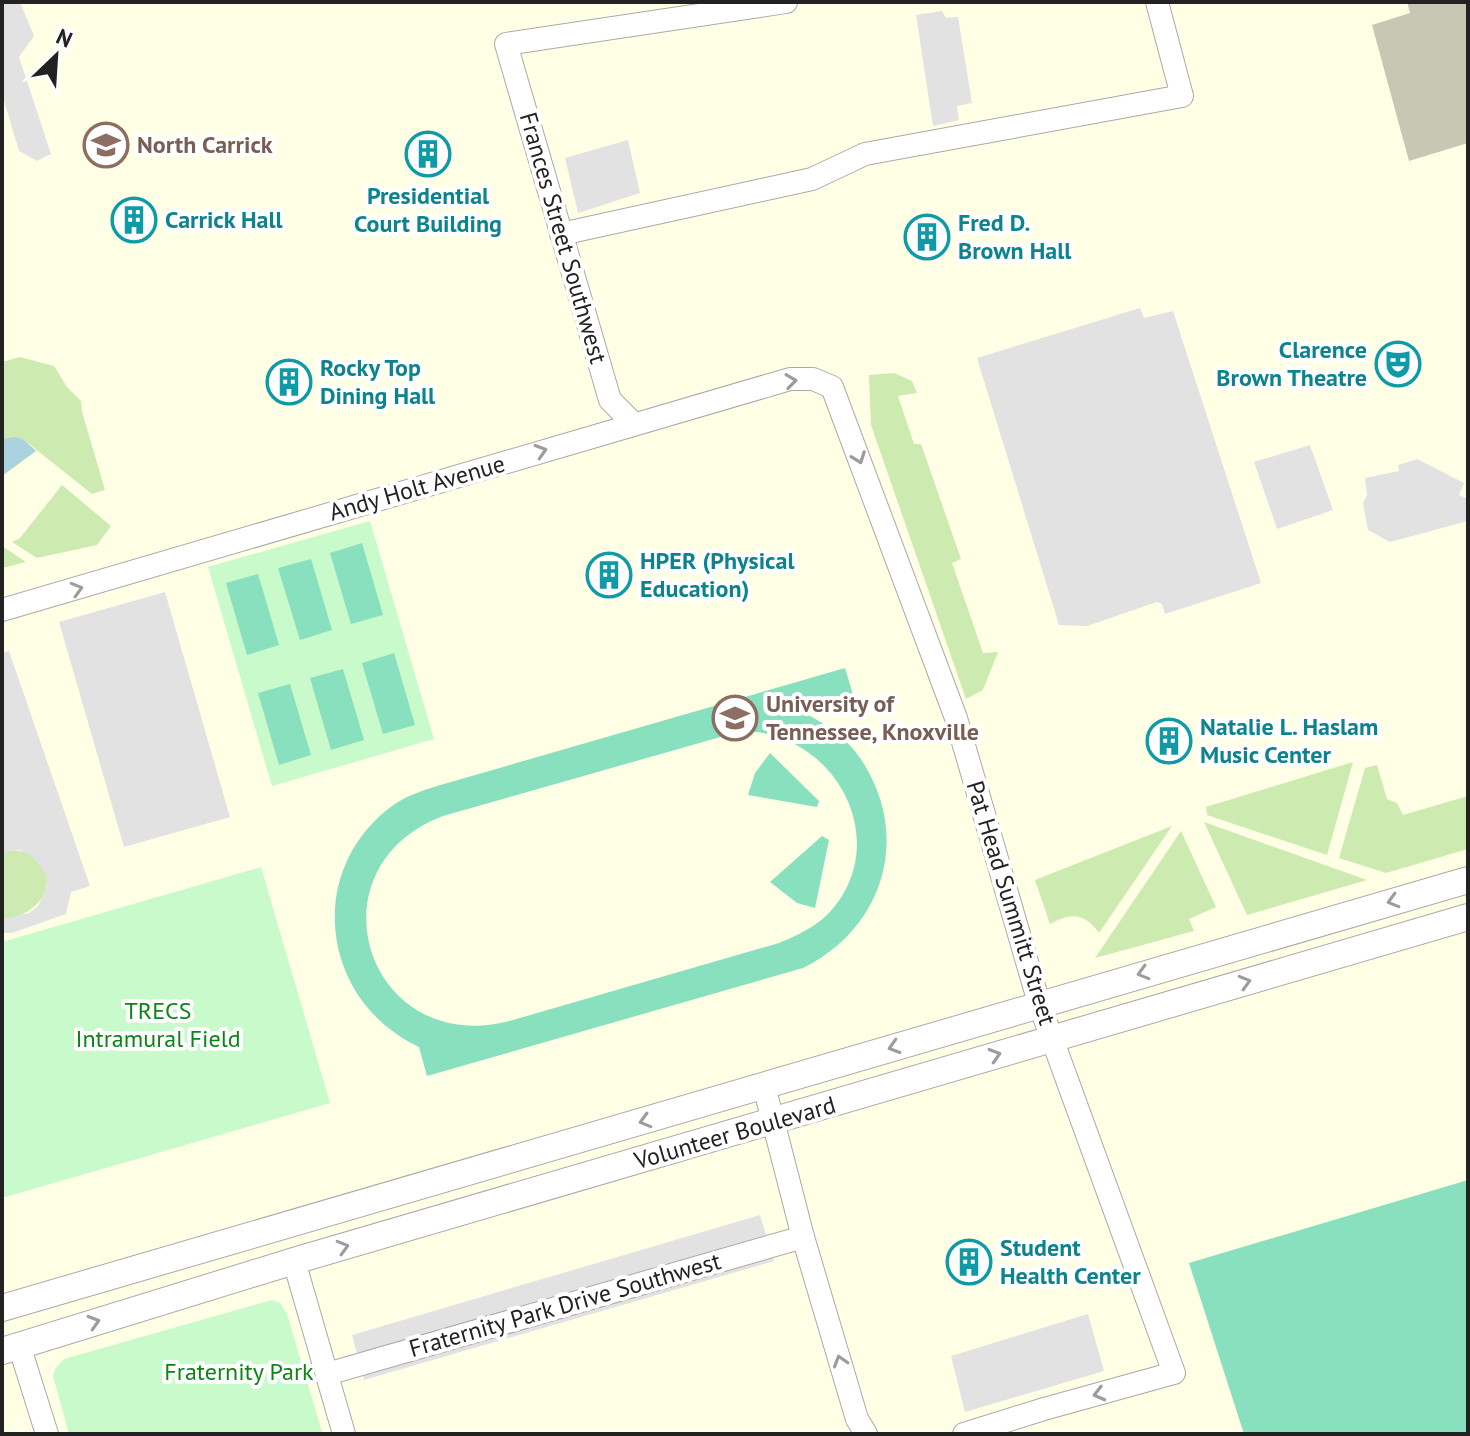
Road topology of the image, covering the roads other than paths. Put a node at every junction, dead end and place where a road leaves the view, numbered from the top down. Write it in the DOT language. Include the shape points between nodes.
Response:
graph roads {
  1 [pos="786,2"];
  2 [pos="1157,2"];
  3 [pos="561,234"];
  4 [pos="832,387"];
  5 [pos="634,424"];
  6 [pos="2,610"];
  7 [pos="1468,880"];
  8 [pos="1468,917"];
  9 [pos="1039,1003"];
  10 [pos="1051,1038"];
  11 [pos="764,1086"];
  12 [pos="772,1122"];
  13 [pos="803,1237"];
  14 [pos="294,1261"];
  15 [pos="2,1308"];
  16 [pos="11,1348"];
  17 [pos="327,1374"];
  18 [pos="47,1434"];
  19 [pos="344,1434"];
  20 [pos="866,1434"];
  21 [pos="964,1434"];
  1 -- 3 [label="street, Frances Street Southwest" via="506,44"];
  2 -- 3 [label="street" via="1182,96 865,154 812,179"];
  3 -- 5 [label="street, Frances Street Southwest" via="610,400"];
  5 -- 4 [label="street, Andy Holt Avenue, one-way" via="790,379 813,379"];
  4 -- 9 [label="street, Pat Head Summitt Street, one-way" via="956,718"];
  6 -- 5 [label="street, Andy Holt Avenue, one-way"];
  7 -- 9 [label="street, Volunteer Boulevard, one-way"];
  10 -- 8 [label="street, Volunteer Boulevard, one-way"];
  9 -- 10 [label="street, Pat Head Summitt Street"];
  9 -- 11 [label="street, Volunteer Boulevard, one-way"];
  12 -- 10 [label="street, Volunteer Boulevard, one-way"];
  10 -- 21 [label="street, Pat Head Summitt Street, one-way" via="1174,1373"];
  11 -- 12 [label="street"];
  11 -- 15 [label="street, Volunteer Boulevard, one-way"];
  12 -- 13 [label="street"];
  14 -- 12 [label="street, Volunteer Boulevard, one-way"];
  13 -- 17 [label="street, Fraternity Park Drive Southwest"];
  20 -- 13 [label="street, one-way" via="857,1419"];
  16 -- 14 [label="street, Volunteer Boulevard, one-way"];
  14 -- 17 [label="street"];
  16 -- 18 [label="street"];
  17 -- 19 [label="street"];
}
